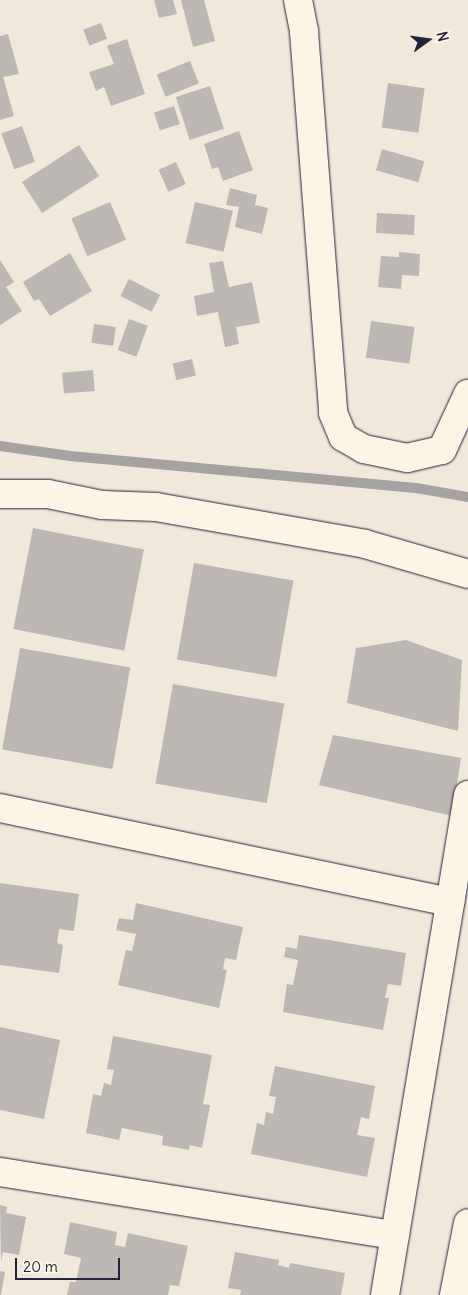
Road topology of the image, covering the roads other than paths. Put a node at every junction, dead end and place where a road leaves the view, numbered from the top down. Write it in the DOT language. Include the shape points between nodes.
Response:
graph roads {
  1 [pos="298,0"];
  2 [pos="468,394"];
  3 [pos="0,494"];
  4 [pos="468,574"];
  5 [pos="468,795"];
  6 [pos="0,808"];
  7 [pos="450,902"];
  8 [pos="0,1172"];
  9 [pos="468,1223"];
  10 [pos="395,1235"];
  11 [pos="385,1295"];
  12 [pos="454,1295"];
  1 -- 2 [label="street" via="305,52 333,412 343,437 364,449 407,458 442,450"];
  3 -- 4 [label="street" via="48,494 102,505 156,507 365,544"];
  5 -- 7 [label="street"];
  6 -- 7 [label="street"];
  7 -- 10 [label="street"];
  8 -- 10 [label="street"];
  9 -- 12 [label="street"];
  10 -- 11 [label="street"];
}
